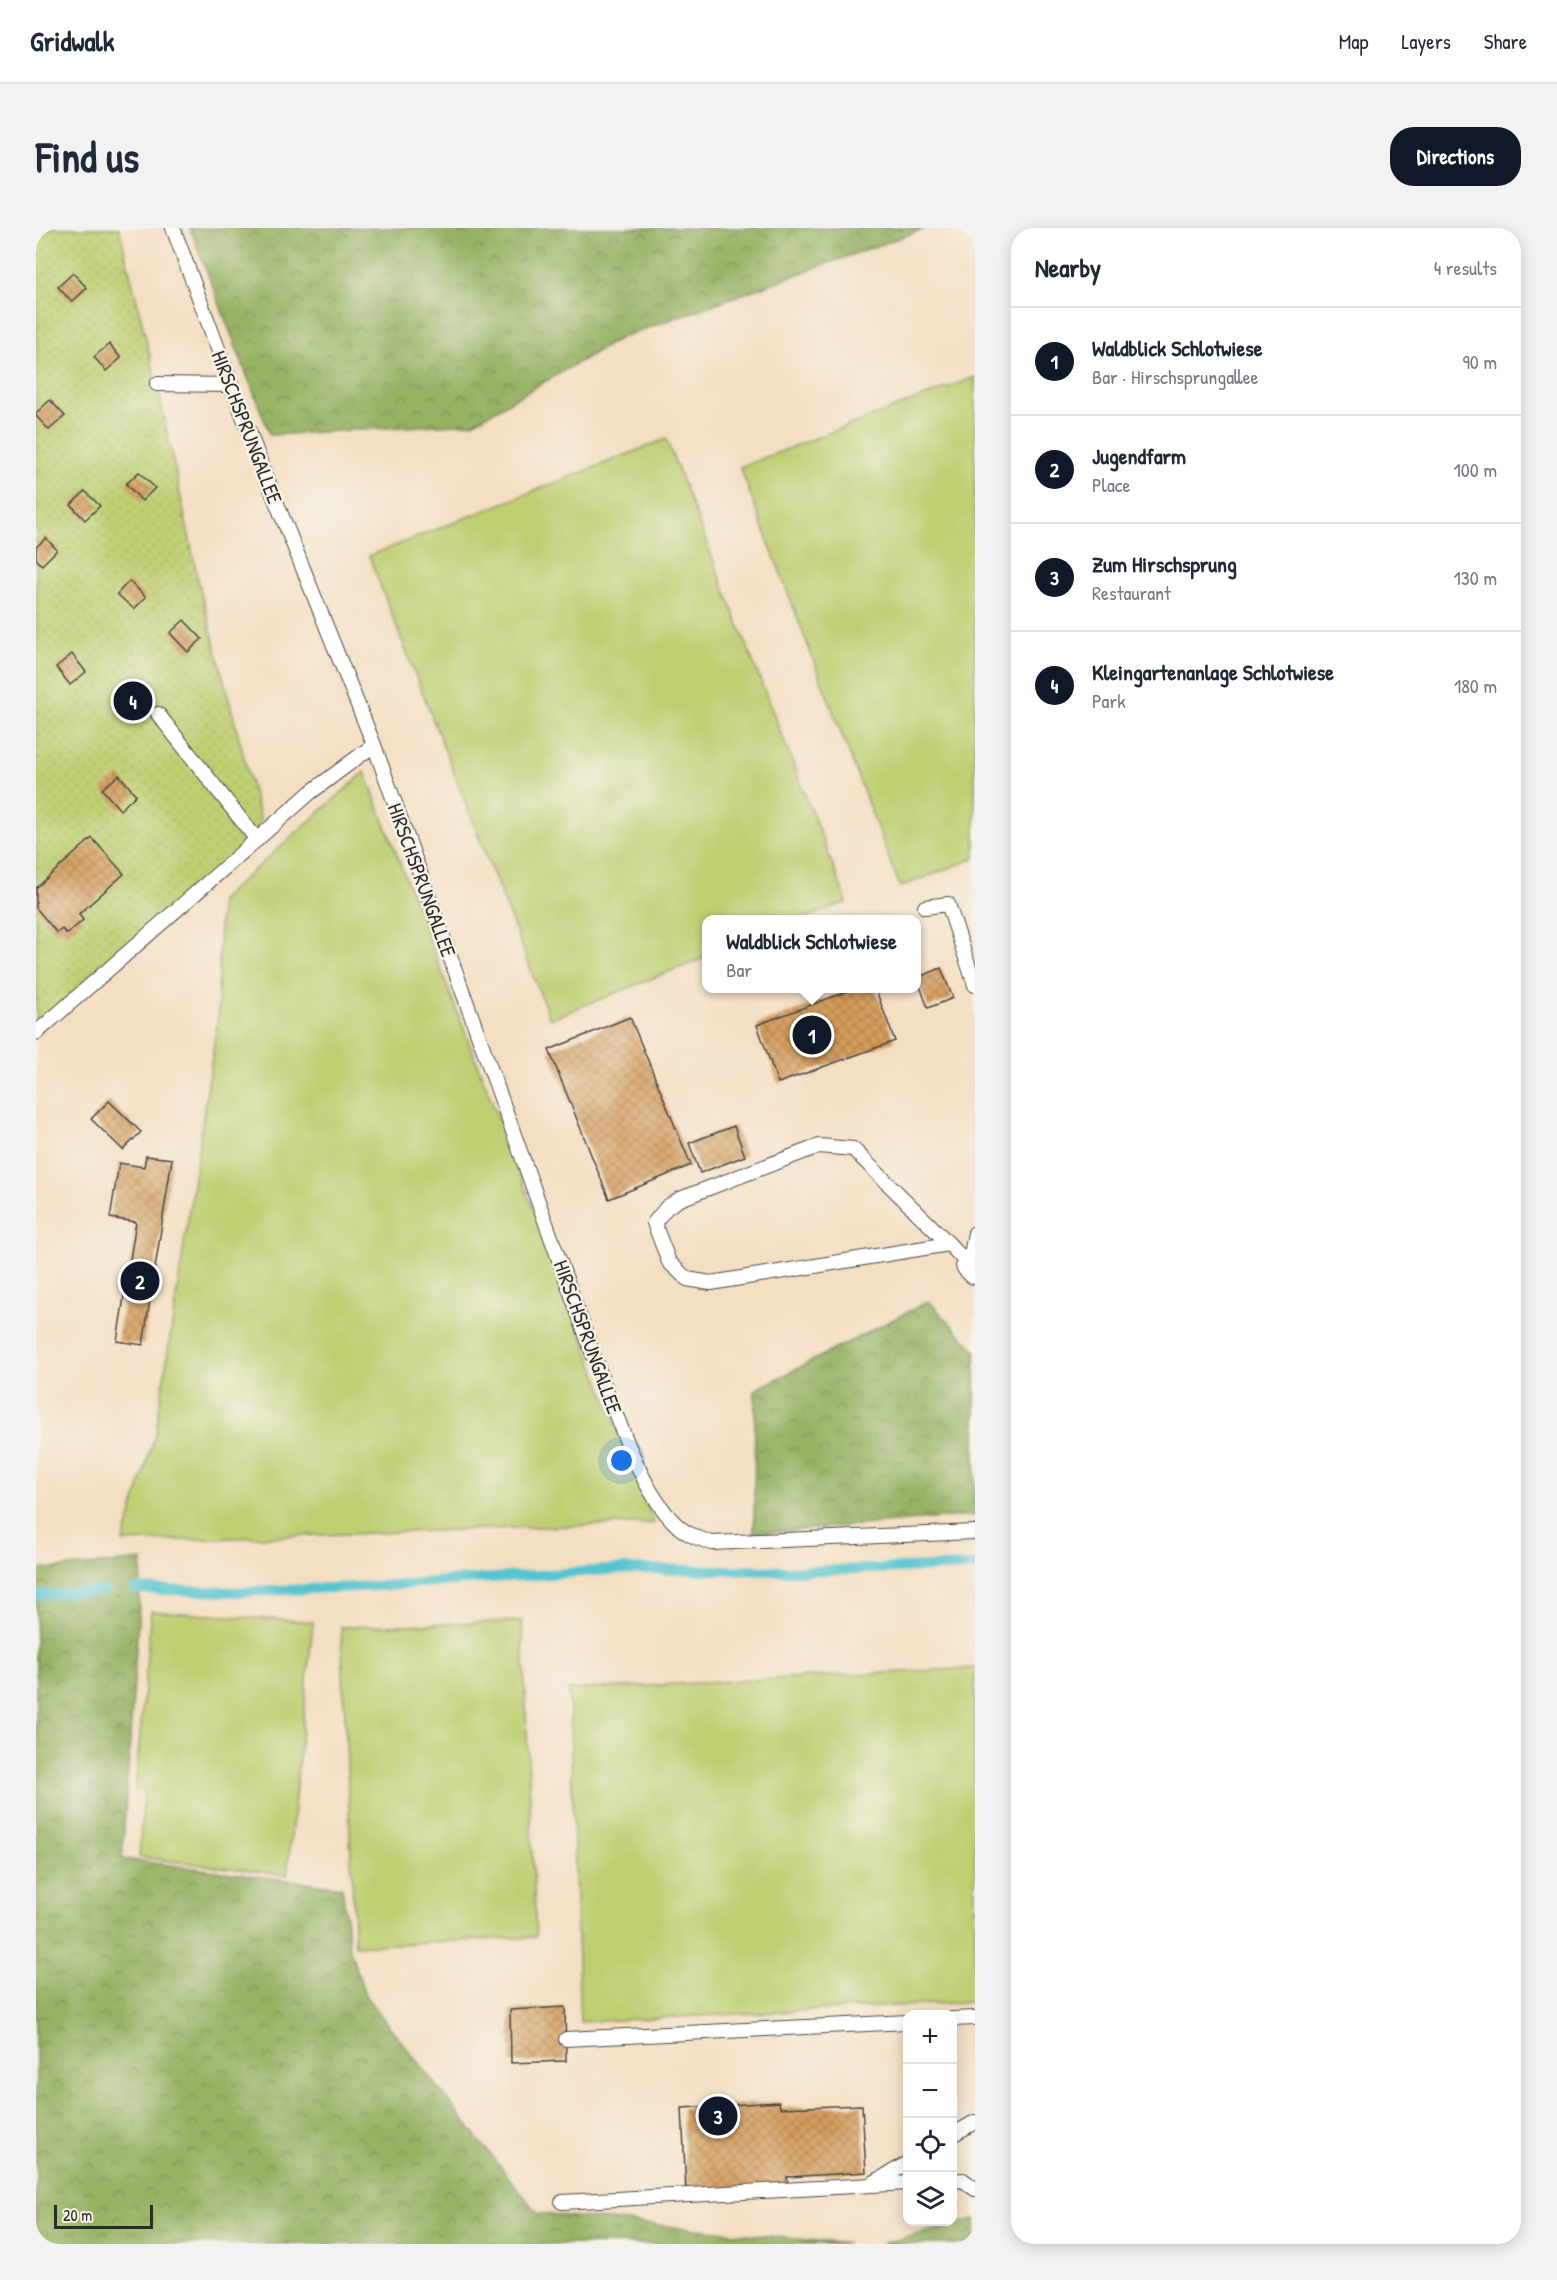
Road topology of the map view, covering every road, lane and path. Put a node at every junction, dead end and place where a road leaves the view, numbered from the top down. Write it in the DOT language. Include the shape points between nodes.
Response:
graph roads {
  1 [pos="173,228"];
  2 [pos="157,384"];
  3 [pos="231,385"];
  4 [pos="158,714"];
  5 [pos="374,745"];
  6 [pos="257,840"];
  7 [pos="926,907"];
  8 [pos="975,985"];
  9 [pos="36,1033"];
  10 [pos="975,1233"];
  11 [pos="949,1244"];
  12 [pos="972,1268"];
  13 [pos="975,1532"];
  14 [pos="975,2018"];
  15 [pos="957,2019"];
  16 [pos="903,2022"];
  17 [pos="566,2039"];
  18 [pos="975,2122"];
  19 [pos="957,2132"];
  20 [pos="903,2166"];
  21 [pos="957,2181"];
  22 [pos="903,2183"];
  23 [pos="870,2186"];
  24 [pos="975,2189"];
  25 [pos="562,2202"];
  1 -- 3 [label="lane, HIRSCHSPRUNGALLEE"];
  2 -- 3 [label="lane"];
  3 -- 5 [label="lane, HIRSCHSPRUNGALLEE"];
  4 -- 6 [label="lane"];
  5 -- 6 [label="lane" via="311,792"];
  5 -- 13 [label="lane, HIRSCHSPRUNGALLEE" via="607,1393 642,1476 664,1509 679,1527 712,1543"];
  6 -- 9 [label="lane"];
  7 -- 8 [label="lane" via="948,903"];
  10 -- 12 [label="lane"];
  11 -- 11 [label="lane" via="711,1283 687,1279 669,1262 654,1223 680,1198 819,1146 853,1149"];
  11 -- 12 [label="lane"];
  14 -- 15 [label="lane"];
  16 -- 17 [label="lane"];
  18 -- 19 [label="lane"];
  20 -- 23 [label="lane"];
  21 -- 24 [label="lane" via="963,2180"];
  22 -- 23 [label="lane"];
  23 -- 25 [label="lane"];
}
